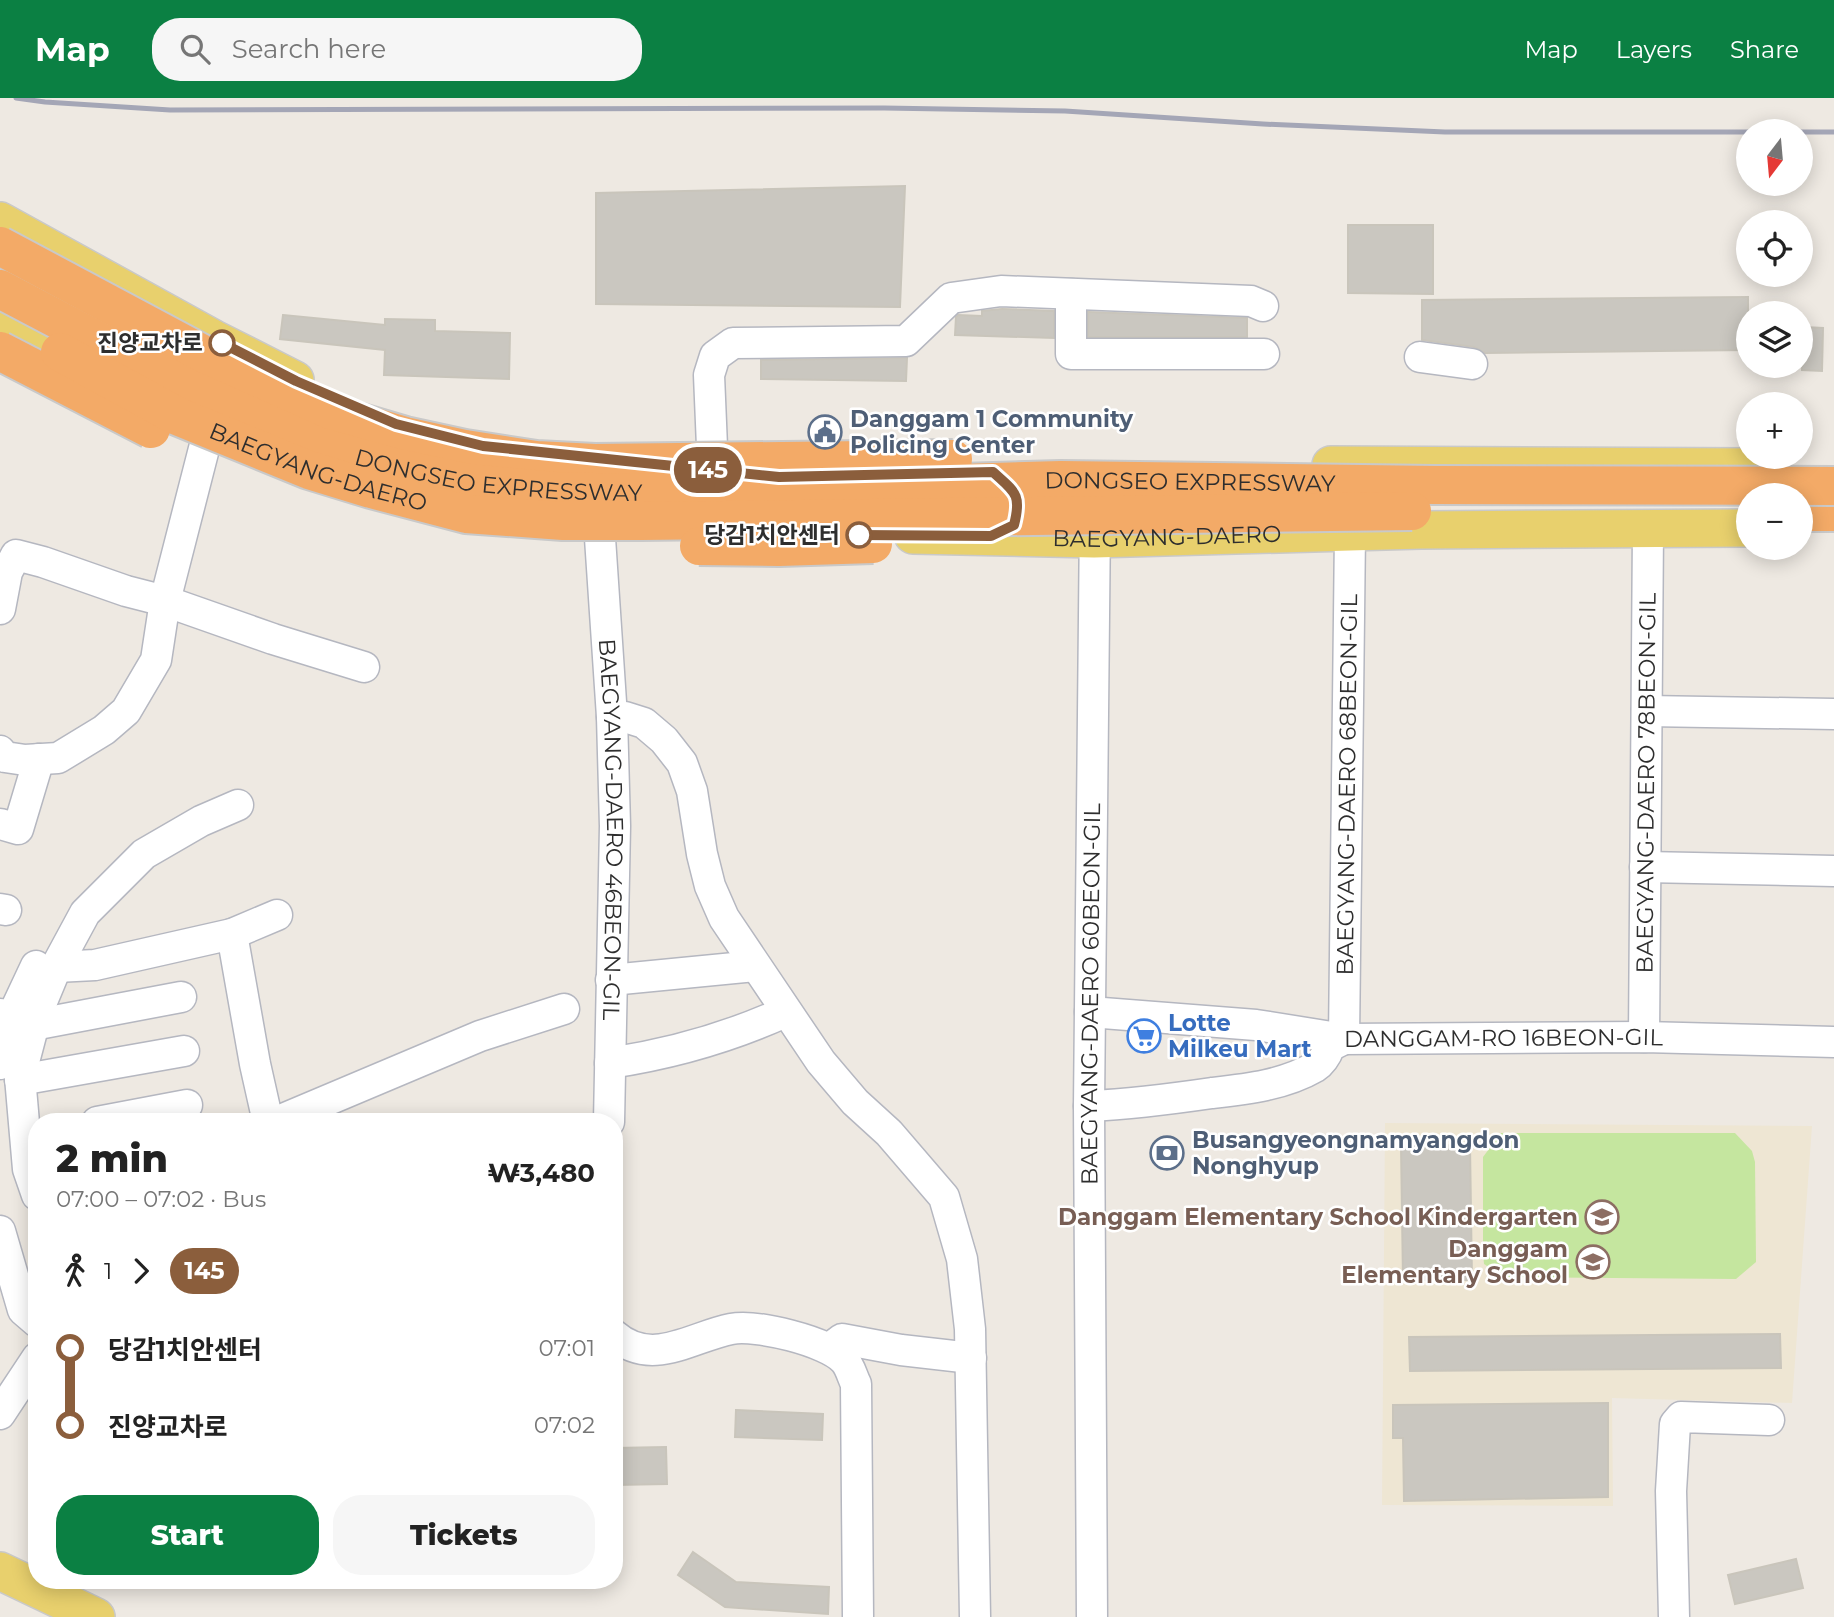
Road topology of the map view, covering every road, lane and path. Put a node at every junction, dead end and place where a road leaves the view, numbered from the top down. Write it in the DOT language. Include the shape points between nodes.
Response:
graph roads {
  1 [pos="0,221"];
  2 [pos="0,246"];
  3 [pos="0,272"];
  4 [pos="0,289"];
  5 [pos="1071,294"];
  6 [pos="1263,306"];
  7 [pos="0,319"];
  8 [pos="0,326"];
  9 [pos="0,351"];
  10 [pos="1264,354"];
  11 [pos="1420,357"];
  12 [pos="1472,364"];
  13 [pos="208,433"];
  14 [pos="1136,464"];
  15 [pos="1834,467"];
  16 [pos="713,471"];
  17 [pos="993,472"];
  18 [pos="779,477"];
  19 [pos="1094,481"];
  20 [pos="1834,486"];
  21 [pos="1736,512"];
  22 [pos="1813,512"];
  23 [pos="1834,512"];
  24 [pos="1364,521"];
  25 [pos="1834,527"];
  26 [pos="1736,528"];
  27 [pos="1813,528"];
  28 [pos="1648,529"];
  29 [pos="991,536"];
  30 [pos="600,538"];
  31 [pos="1094,539"];
  32 [pos="8,553"];
  33 [pos="165,601"];
  34 [pos="0,609"];
  35 [pos="364,667"];
  36 [pos="1647,711"];
  37 [pos="1834,714"];
  38 [pos="612,717"];
  39 [pos="0,751"];
  40 [pos="39,759"];
  41 [pos="238,805"];
  42 [pos="0,824"];
  43 [pos="1645,867"];
  44 [pos="1834,871"];
  45 [pos="96,902"];
  46 [pos="277,915"];
  47 [pos="232,934"];
  48 [pos="755,966"];
  49 [pos="56,968"];
  50 [pos="611,980"];
  51 [pos="181,997"];
  52 [pos="564,1009"];
  53 [pos="785,1012"];
  54 [pos="1090,1012"];
  55 [pos="15,1019"];
  56 [pos="1644,1037"];
  57 [pos="1344,1039"];
  58 [pos="1834,1042"];
  59 [pos="184,1051"];
  60 [pos="610,1063"];
  61 [pos="10,1072"];
  62 [pos="187,1105"];
  63 [pos="1089,1106"];
  64 [pos="145,1113"];
  65 [pos="266,1113"];
  66 [pos="297,1113"];
  67 [pos="609,1113"];
  68 [pos="28,1125"];
  69 [pos="0,1231"];
  70 [pos="28,1314"];
  71 [pos="623,1342"];
  72 [pos="830,1349"];
  73 [pos="971,1358"];
  74 [pos="28,1372"];
  75 [pos="0,1414"];
  76 [pos="1769,1420"];
  77 [pos="0,1572"];
  78 [pos="28,1585"];
  79 [pos="36,1589"];
  80 [pos="96,1617"];
  81 [pos="858,1617"];
  82 [pos="975,1617"];
  83 [pos="1092,1617"];
  84 [pos="1674,1617"];
  1 -- 16 [label="main road, BAEGYANG-DAERO" via="296,381 396,424 483,446"];
  2 -- 19 [label="highway, bridge" via="317,410 429,442 536,460 595,463 1032,459"];
  3 -- 18 [label="main road, BAEGYANG-DAERO" via="198,379 291,422 362,448 520,481 604,486"];
  4 -- 19 [label="highway, DONGSEO EXPRESSWAY, bridge" via="186,387 318,446 469,483 631,493"];
  5 -- 6 [label="street" via="1251,301"];
  5 -- 10 [label="street" via="1071,354"];
  5 -- 16 [label="street" via="1001,291 951,298 906,341 733,343 715,356 709,375"];
  7 -- 24 [label="highway, DONGSEO EXPRESSWAY, bridge" via="189,421 309,470 466,514 563,521"];
  8 -- 13 [label="main road, BAEGYANG-DAERO"];
  9 -- 24 [label="highway, bridge" via="91,400 294,492 454,534 556,547 779,547"];
  11 -- 12 [label="street"];
  13 -- 30 [label="main road, BAEGYANG-DAERO" via="389,503 507,532"];
  13 -- 33 [label="street"];
  14 -- 15 [label="main road, BAEGYANG-DAERO"];
  14 -- 17 [label="main road, BAEGYANG-DAERO"];
  14 -- 31 [label="street, BAEGYANG-DAERO 60BEON-GIL" via="1097,495"];
  16 -- 18 [label="main road, BAEGYANG-DAERO"];
  17 -- 18 [label="main road, BAEGYANG-DAERO"];
  17 -- 29 [label="main road" via="1013,491 1019,505 1014,525"];
  19 -- 20 [label="highway, DONGSEO EXPRESSWAY, bridge"];
  21 -- 24 [label="highway, DONGSEO EXPRESSWAY, bridge"];
  22 -- 23 [label="highway"];
  24 -- 28 [label="main road, BAEGYANG-DAERO"];
  24 -- 31 [label="main road, BAEGYANG-DAERO"];
  24 -- 57 [label="street, BAEGYANG-DAERO 68BEON-GIL"];
  25 -- 27 [label="main road"];
  26 -- 28 [label="main road, BAEGYANG-DAERO"];
  28 -- 36 [label="street, BAEGYANG-DAERO 78BEON-GIL"];
  29 -- 30 [label="main road, BAEGYANG-DAERO" via="700,533"];
  29 -- 31 [label="main road, BAEGYANG-DAERO"];
  30 -- 38 [label="street, BAEGYANG-DAERO 46BEON-GIL"];
  31 -- 54 [label="street, BAEGYANG-DAERO 60BEON-GIL"];
  32 -- 33 [label="street"];
  32 -- 34 [label="street"];
  33 -- 35 [label="street"];
  33 -- 40 [label="street" via="156,660 126,711 58,758"];
  36 -- 37 [label="street"];
  36 -- 43 [label="street, BAEGYANG-DAERO 78BEON-GIL"];
  38 -- 48 [label="street" via="644,723 682,762 710,886"];
  38 -- 50 [label="street, BAEGYANG-DAERO 46BEON-GIL"];
  39 -- 40 [label="street" via="5,757"];
  40 -- 42 [label="street" via="18,829"];
  41 -- 45 [label="street" via="144,854"];
  43 -- 44 [label="street"];
  43 -- 56 [label="street, BAEGYANG-DAERO 78BEON-GIL"];
  45 -- 49 [label="street" via="85,913"];
  45 -- 55 [label="street" via="58,936 35,967"];
  46 -- 47 [label="street"];
  47 -- 49 [label="street" via="95,965"];
  47 -- 65 [label="street"];
  48 -- 50 [label="street"];
  48 -- 53 [label="street"];
  49 -- 55 [label="street"];
  50 -- 60 [label="street, BAEGYANG-DAERO 46BEON-GIL"];
  51 -- 55 [label="street"];
  52 -- 66 [label="street" via="480,1036"];
  53 -- 60 [label="street" via="650,1057"];
  53 -- 73 [label="street" via="855,1102 889,1133 944,1197 962,1259"];
  54 -- 57 [label="street, DANGGAM-RO 16BEON-GIL" via="1256,1025"];
  54 -- 63 [label="street, BAEGYANG-DAERO 60BEON-GIL"];
  55 -- 61 [label="street"];
  56 -- 57 [label="street, DANGGAM-RO 16BEON-GIL"];
  56 -- 58 [label="street, DANGGAM-RO 16BEON-GIL"];
  57 -- 63 [label="street" via="1331,1046 1318,1065 1260,1087 1142,1104"];
  59 -- 61 [label="street"];
  60 -- 67 [label="street, BAEGYANG-DAERO 46BEON-GIL"];
  61 -- 68 [label="street"];
  62 -- 64 [label="street"];
  63 -- 83 [label="street, BAEGYANG-DAERO 60BEON-GIL"];
  69 -- 70 [label="street"];
  71 -- 72 [label="street" via="650,1350 673,1348 733,1329 768,1331"];
  72 -- 73 [label="street" via="842,1339"];
  72 -- 81 [label="street" via="846,1361 856,1384"];
  73 -- 82 [label="street"];
  74 -- 75 [label="street"];
  76 -- 84 [label="street" via="1681,1418 1675,1424 1671,1491"];
  77 -- 78 [label="main road"];
  79 -- 80 [label="main road"];
}
